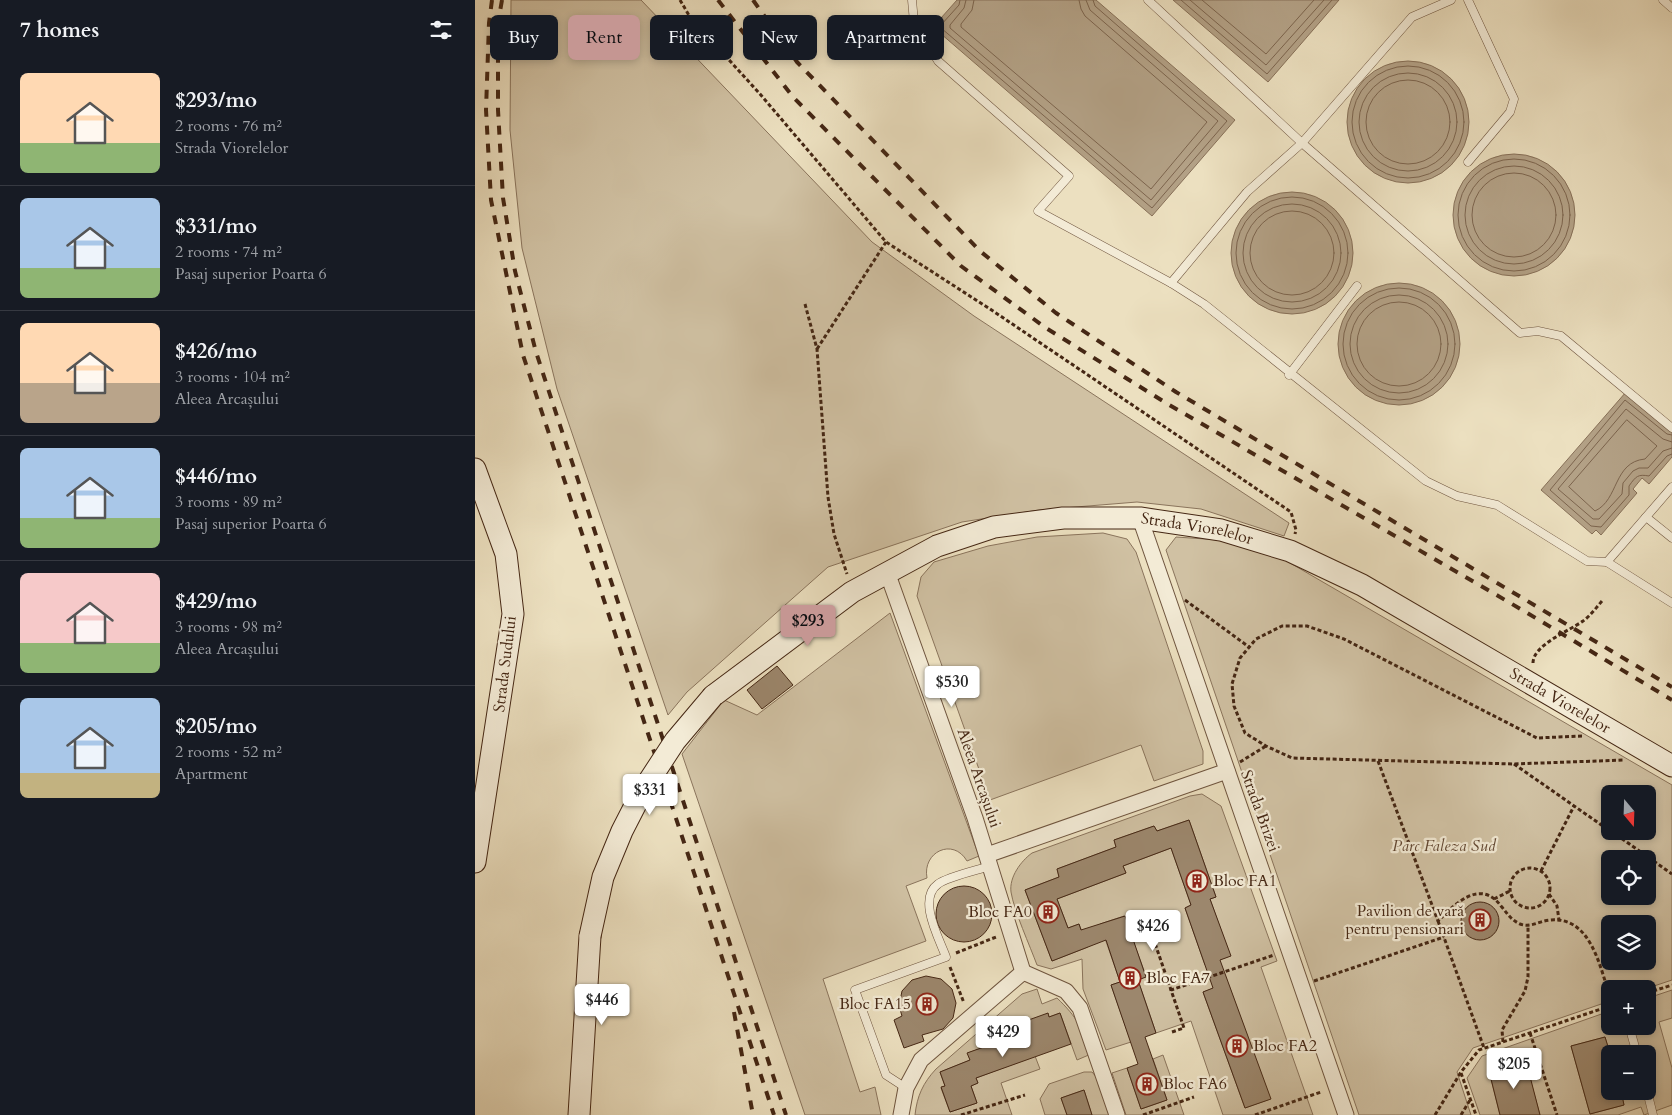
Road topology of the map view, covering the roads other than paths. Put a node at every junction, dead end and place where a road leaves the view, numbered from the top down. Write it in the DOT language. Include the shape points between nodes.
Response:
graph roads {
  1 [pos="912,0"];
  2 [pos="1148,0"];
  3 [pos="1451,0"];
  4 [pos="1468,0"];
  5 [pos="1663,0"];
  6 [pos="1672,8"];
  7 [pos="1302,143"];
  8 [pos="1468,162"];
  9 [pos="1171,283"];
  10 [pos="1357,286"];
  11 [pos="1289,375"];
  12 [pos="1672,428"];
  13 [pos="475,469"];
  14 [pos="1672,487"];
  15 [pos="1646,517"];
  16 [pos="1140,518"];
  17 [pos="1672,538"];
  18 [pos="1607,562"];
  19 [pos="887,572"];
  20 [pos="1672,603"];
  21 [pos="1672,766"];
  22 [pos="1227,771"];
  23 [pos="478,832"];
  24 [pos="989,861"];
  25 [pos="475,862"];
  26 [pos="1023,972"];
  27 [pos="906,1088"];
  28 [pos="1649,1100"];
  29 [pos="579,1115"];
  30 [pos="901,1115"];
  31 [pos="1117,1115"];
  32 [pos="1346,1115"];
  33 [pos="1653,1115"];
  1 -- 9 [label="lane" via="914,22 938,61 1069,176 1037,211"];
  2 -- 7 [label="lane"];
  3 -- 7 [label="lane" via="1412,16"];
  4 -- 8 [label="lane" via="1514,99 1511,112"];
  5 -- 6 [label="lane"];
  7 -- 9 [label="lane" via="1247,192"];
  7 -- 12 [label="lane" via="1520,333 1538,331 1561,336"];
  9 -- 11 [label="lane" via="1204,304"];
  10 -- 11 [label="lane"];
  11 -- 18 [label="lane" via="1426,482 1457,496 1497,504 1587,561"];
  13 -- 23 [label="street, Strada Sudului" via="505,554 513,614"];
  14 -- 15 [label="lane"];
  15 -- 17 [label="lane"];
  15 -- 18 [label="lane"];
  16 -- 19 [label="street, Strada Viorelelor" via="1063,518 993,527 937,546"];
  16 -- 21 [label="street, Strada Viorelelor" via="1221,530 1291,551 1362,585"];
  16 -- 22 [label="street, Strada Brizei"];
  18 -- 20 [label="lane"];
  19 -- 24 [label="street, Aleea Arcașului"];
  19 -- 29 [label="street, Strada Viorelelor, bridge" via="852,592 713,696 675,741 643,790 603,877 590,936"];
  22 -- 24 [label="street, Aleea Arcașului"];
  22 -- 32 [label="street, Strada Brizei"];
  23 -- 25 [label="street, Strada Sudului"];
  24 -- 26 [label="street, Aleea Arcașului"];
  24 -- 27 [label="lane" via="938,884 928,896 928,905 946,957 855,990 886,1075"];
  26 -- 27 [label="street" via="921,1060"];
  26 -- 31 [label="street" via="1066,991 1080,1008"];
  27 -- 30 [label="street"];
  28 -- 33 [label="lane"];
}
